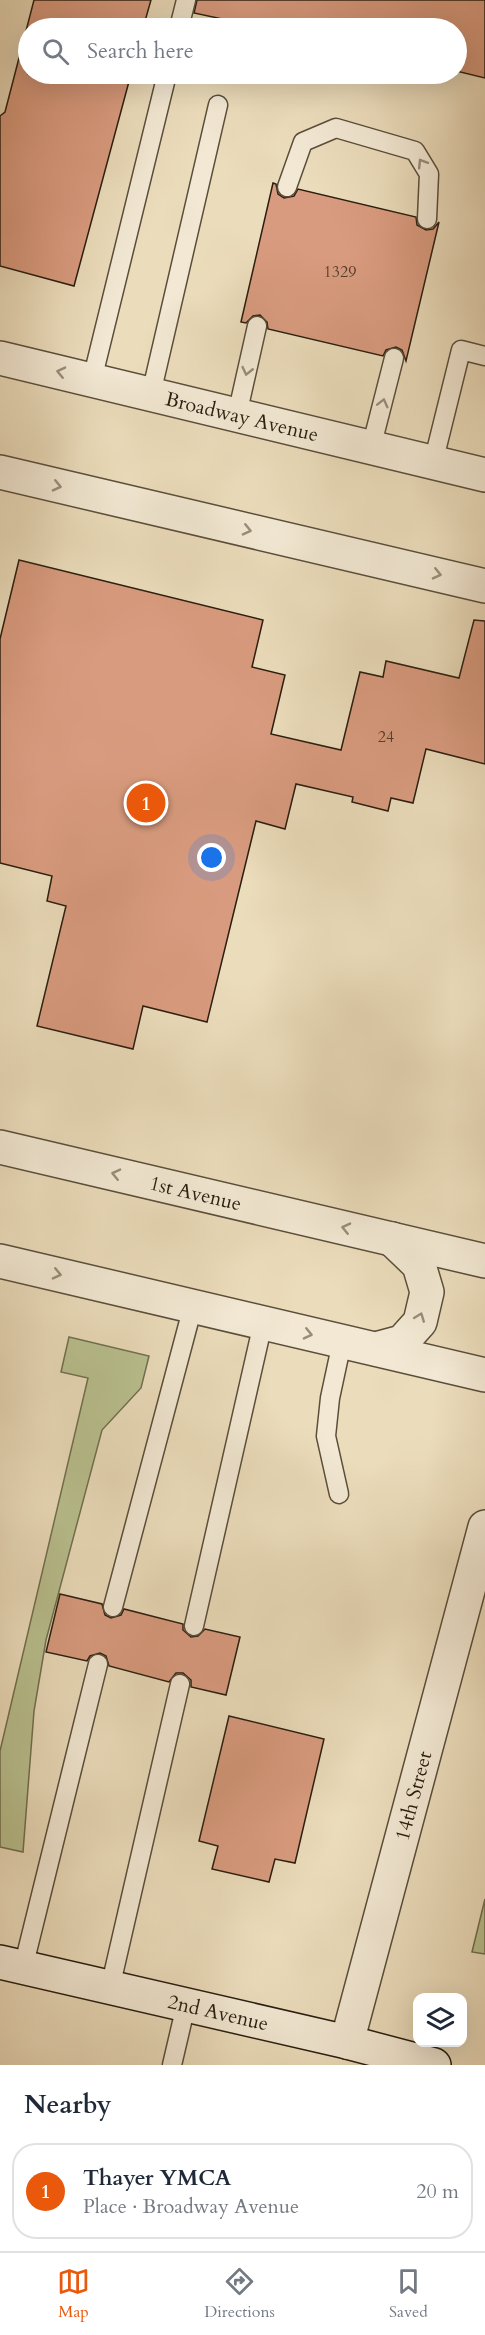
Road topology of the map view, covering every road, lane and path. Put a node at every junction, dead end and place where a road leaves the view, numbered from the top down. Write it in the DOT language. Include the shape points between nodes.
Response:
graph roads {
  1 [pos="186,0"];
  2 [pos="181,18"];
  3 [pos="165,84"];
  4 [pos="218,105"];
  5 [pos="287,187"];
  6 [pos="427,219"];
  7 [pos="256,326"];
  8 [pos="485,356"];
  9 [pos="0,358"];
  10 [pos="394,358"];
  11 [pos="92,380"];
  12 [pos="151,394"];
  13 [pos="237,416"];
  14 [pos="371,448"];
  15 [pos="434,463"];
  16 [pos="0,472"];
  17 [pos="485,475"];
  18 [pos="485,586"];
  19 [pos="0,1147"];
  20 [pos="392,1239"];
  21 [pos="0,1261"];
  22 [pos="485,1261"];
  23 [pos="193,1306"];
  24 [pos="263,1323"];
  25 [pos="342,1342"];
  26 [pos="376,1350"];
  27 [pos="485,1375"];
  28 [pos="339,1494"];
  29 [pos="485,1527"];
  30 [pos="113,1607"];
  31 [pos="194,1626"];
  32 [pos="98,1664"];
  33 [pos="180,1684"];
  34 [pos="11,1965"];
  35 [pos="110,1988"];
  36 [pos="186,2005"];
  37 [pos="345,2054"];
  38 [pos="171,2065"];
  39 [pos="435,2065"];
  1 -- 2 [label="lane"];
  3 -- 11 [label="lane"];
  4 -- 12 [label="lane"];
  6 -- 5 [label="lane, one-way" via="429,174 415,151 336,128 303,142"];
  7 -- 13 [label="lane, one-way"];
  8 -- 15 [label="lane" via="461,350"];
  11 -- 9 [label="street, Broadway Avenue, one-way"];
  14 -- 10 [label="lane, one-way"];
  11 -- 12 [label="street, Broadway Avenue"];
  12 -- 13 [label="street, Broadway Avenue"];
  13 -- 14 [label="street, Broadway Avenue"];
  14 -- 15 [label="street, Broadway Avenue"];
  15 -- 17 [label="street, Broadway Avenue"];
  16 -- 18 [label="street, one-way"];
  20 -- 19 [label="street, 1st Avenue, one-way"];
  20 -- 22 [label="street, 1st Avenue"];
  26 -- 20 [label="street, one-way" via="402,1342 420,1322 427,1292 419,1265"];
  21 -- 23 [label="street, one-way"];
  23 -- 24 [label="street"];
  23 -- 30 [label="lane"];
  24 -- 25 [label="street, one-way"];
  24 -- 31 [label="lane"];
  25 -- 26 [label="street"];
  25 -- 28 [label="lane" via="326,1436"];
  26 -- 27 [label="street"];
  29 -- 37 [label="street, 14th Street"];
  32 -- 34 [label="lane"];
  33 -- 35 [label="lane"];
  34 -- 35 [label="street, 2nd Avenue"];
  35 -- 36 [label="street, 2nd Avenue"];
  36 -- 37 [label="street, 2nd Avenue"];
  36 -- 38 [label="lane"];
  37 -- 39 [label="street, 2nd Avenue"];
}
